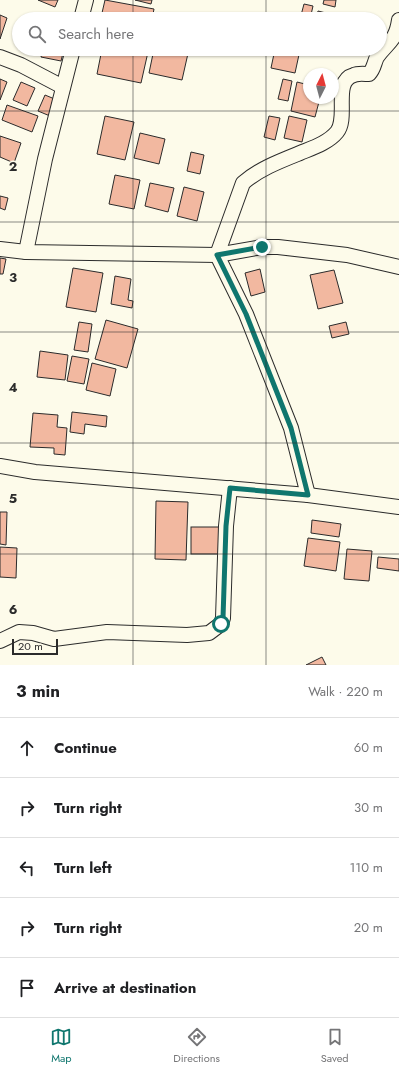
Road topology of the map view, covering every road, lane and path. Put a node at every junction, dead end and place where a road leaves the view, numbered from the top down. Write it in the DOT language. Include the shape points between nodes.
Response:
graph roads {
  1 [pos="86,0"];
  2 [pos="83,12"];
  3 [pos="399,20"];
  4 [pos="387,47"];
  5 [pos="71,56"];
  6 [pos="379,56"];
  7 [pos="0,58"];
  8 [pos="63,87"];
  9 [pos="0,249"];
  10 [pos="26,252"];
  11 [pos="217,255"];
  12 [pos="399,267"];
  13 [pos="0,466"];
  14 [pos="230,488"];
  15 [pos="308,495"];
  16 [pos="399,507"];
  17 [pos="0,641"];
  1 -- 2 [label="street"];
  3 -- 4 [label="street" via="392,41"];
  5 -- 8 [label="street"];
  6 -- 11 [label="street" via="369,74 354,74 346,79 342,87 342,124 337,133 323,143 273,164 243,183"];
  7 -- 8 [label="street" via="21,65"];
  8 -- 10 [label="street"];
  9 -- 10 [label="street"];
  10 -- 11 [label="street"];
  11 -- 12 [label="street" via="262,247 278,247 347,255"];
  11 -- 15 [label="street" via="246,314 291,428"];
  13 -- 14 [label="street" via="35,472"];
  14 -- 15 [label="street"];
  14 -- 17 [label="street" via="223,618 217,629 209,633 187,635 107,632 54,639 19,632"];
  15 -- 16 [label="street"];
}
